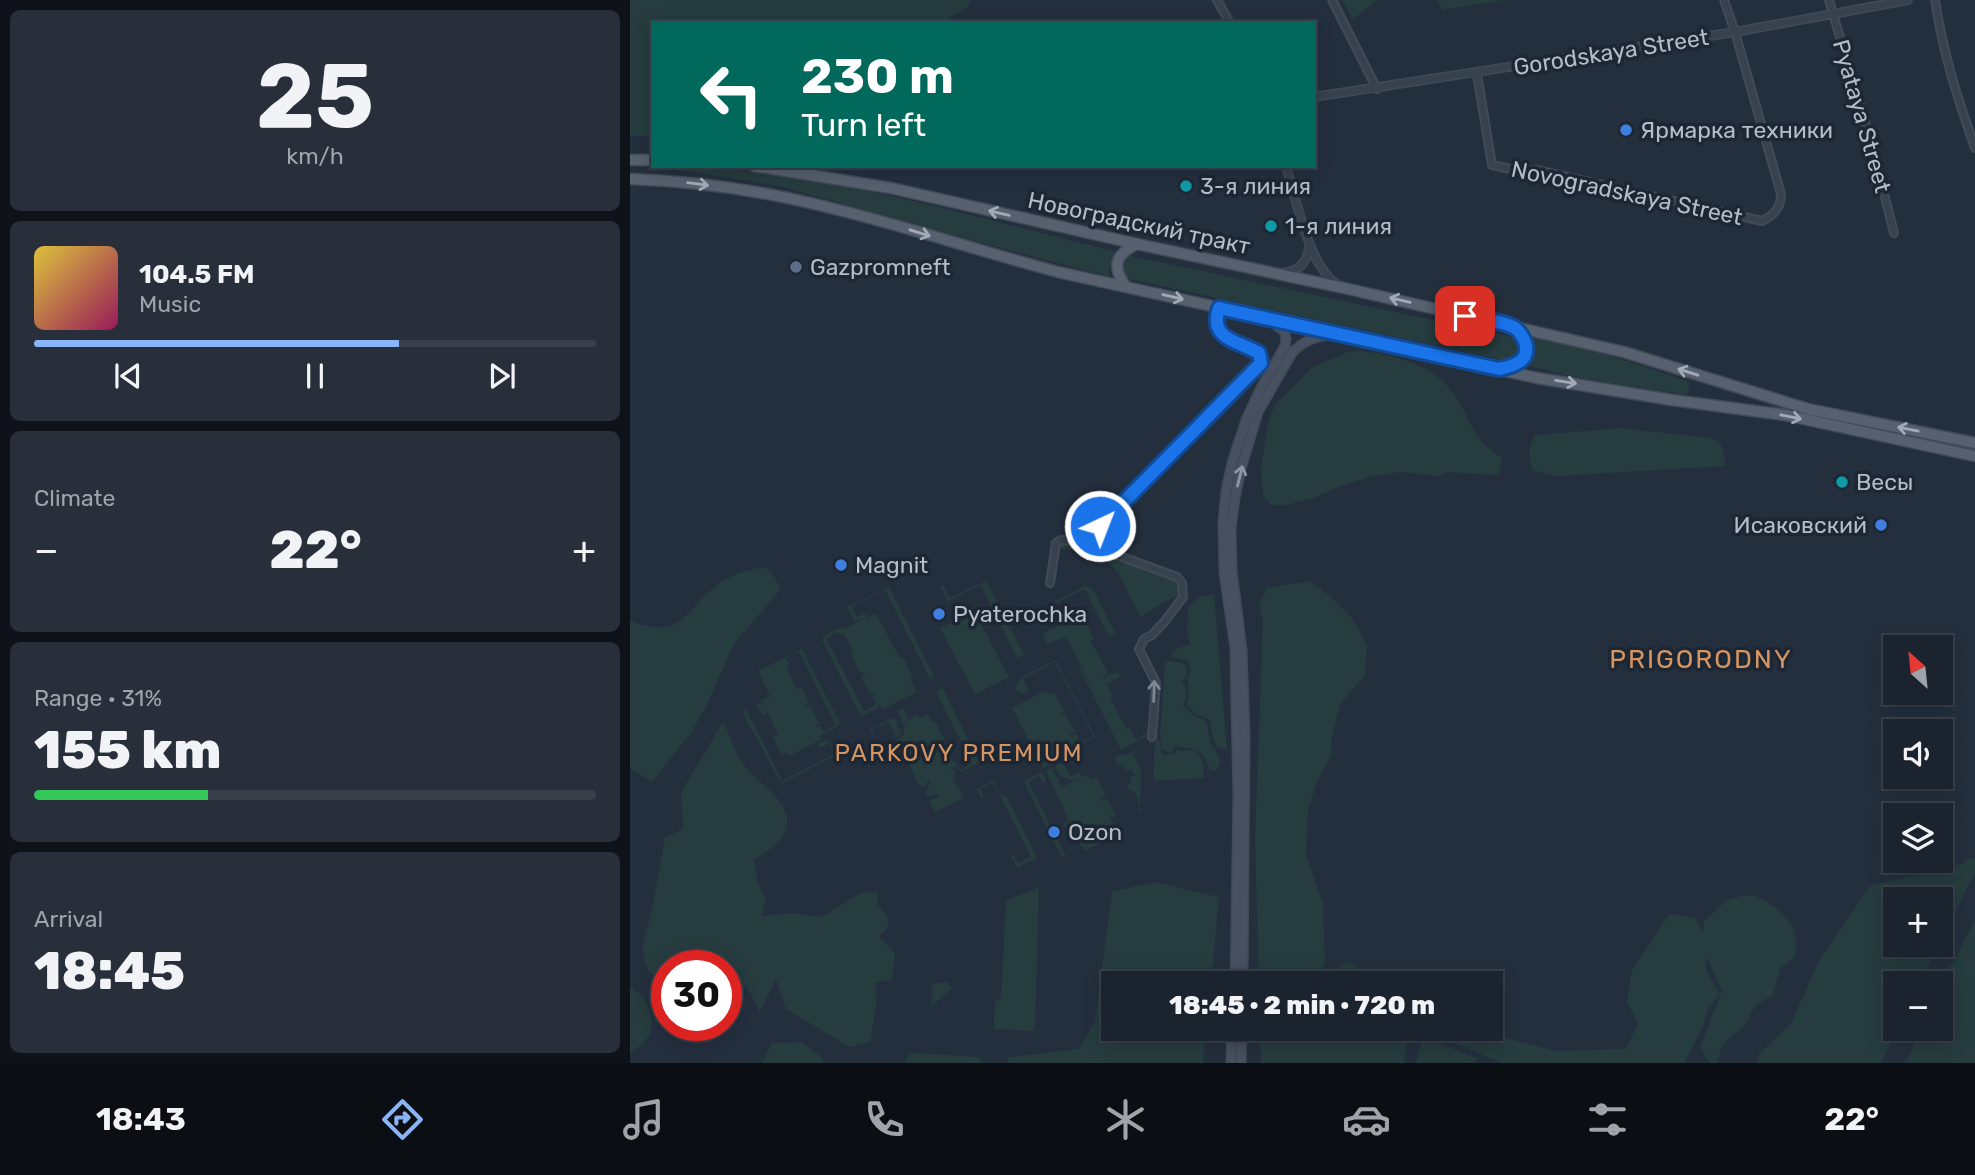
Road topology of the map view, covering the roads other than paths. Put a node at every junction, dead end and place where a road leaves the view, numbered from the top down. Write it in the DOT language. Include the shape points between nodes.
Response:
graph roads {
  1 [pos="1217,0"];
  2 [pos="1332,0"];
  3 [pos="1724,0"];
  4 [pos="1829,0"];
  5 [pos="1908,0"];
  6 [pos="1935,0"];
  7 [pos="1833,14"];
  8 [pos="1229,21"];
  9 [pos="1735,32"];
  10 [pos="1477,74"];
  11 [pos="1377,89"];
  12 [pos="1316,97"];
  13 [pos="1975,148"];
  14 [pos="630,160"];
  15 [pos="647,160"];
  16 [pos="766,168"];
  17 [pos="1287,168"];
  18 [pos="630,179"];
  19 [pos="1894,233"];
  20 [pos="1308,240"];
  21 [pos="1137,244"];
  22 [pos="1279,273"];
  23 [pos="1126,287"];
  24 [pos="1344,288"];
  25 [pos="1219,308"];
  26 [pos="1267,318"];
  27 [pos="1514,327"];
  28 [pos="1338,334"];
  29 [pos="1499,369"];
  30 [pos="1975,443"];
  31 [pos="1975,456"];
  32 [pos="1084,543"];
  33 [pos="1050,583"];
  34 [pos="1152,737"];
  35 [pos="1234,971"];
  36 [pos="1242,971"];
  37 [pos="1232,1041"];
  38 [pos="1242,1041"];
  39 [pos="1231,1063"];
  40 [pos="1241,1063"];
  1 -- 8 [label="street"];
  2 -- 11 [label="street"];
  3 -- 9 [label="street"];
  4 -- 7 [label="street, Pyataya Street"];
  5 -- 7 [label="street, Gorodskaya Street"];
  6 -- 13 [label="street" via="1952,83"];
  7 -- 9 [label="street, Gorodskaya Street"];
  7 -- 19 [label="street, Pyataya Street"];
  9 -- 10 [label="street, Gorodskaya Street"];
  9 -- 10 [label="street, Novogradskaya Street" via="1781,194 1773,215 1762,221 1536,170 1492,165"];
  10 -- 11 [label="street, Gorodskaya Street"];
  11 -- 12 [label="street, Gorodskaya Street"];
  14 -- 15 [label="main road"];
  21 -- 16 [label="main road, Новоградский тракт, one-way" via="891,188"];
  17 -- 20 [label="street"];
  18 -- 23 [label="main road, one-way" via="668,180 808,202 996,256"];
  20 -- 22 [label="street" via="1309,252 1301,267"];
  20 -- 24 [label="street" via="1321,269"];
  21 -- 22 [label="main road, Новоградский тракт"];
  21 -- 23 [label="main road" via="1118,258 1116,268"];
  22 -- 24 [label="main road, Новоградский тракт"];
  23 -- 25 [label="main road, one-way"];
  27 -- 24 [label="main road, Новоградский тракт, one-way"];
  25 -- 26 [label="main road"];
  25 -- 32 [label="street" via="1222,333 1259,353 1261,363"];
  26 -- 28 [label="main road"];
  26 -- 35 [label="main road" via="1284,331 1286,345 1246,420 1233,459 1223,522 1224,572 1235,648"];
  27 -- 29 [label="main road" via="1527,354 1513,367"];
  30 -- 27 [label="main road, Новоградский тракт, one-way" via="1808,409 1624,352"];
  28 -- 29 [label="main road"];
  36 -- 28 [label="main road, one-way" via="1245,735 1242,650 1232,571 1235,498 1258,412 1292,353 1312,338"];
  29 -- 31 [label="main road, one-way" via="1785,415"];
  32 -- 33 [label="street" via="1061,540 1056,544"];
  34 -- 32 [label="street, one-way" via="1156,683 1140,643 1183,597 1182,583 1177,577"];
  37 -- 39 [label="main road"];
  38 -- 40 [label="main road"];
}
